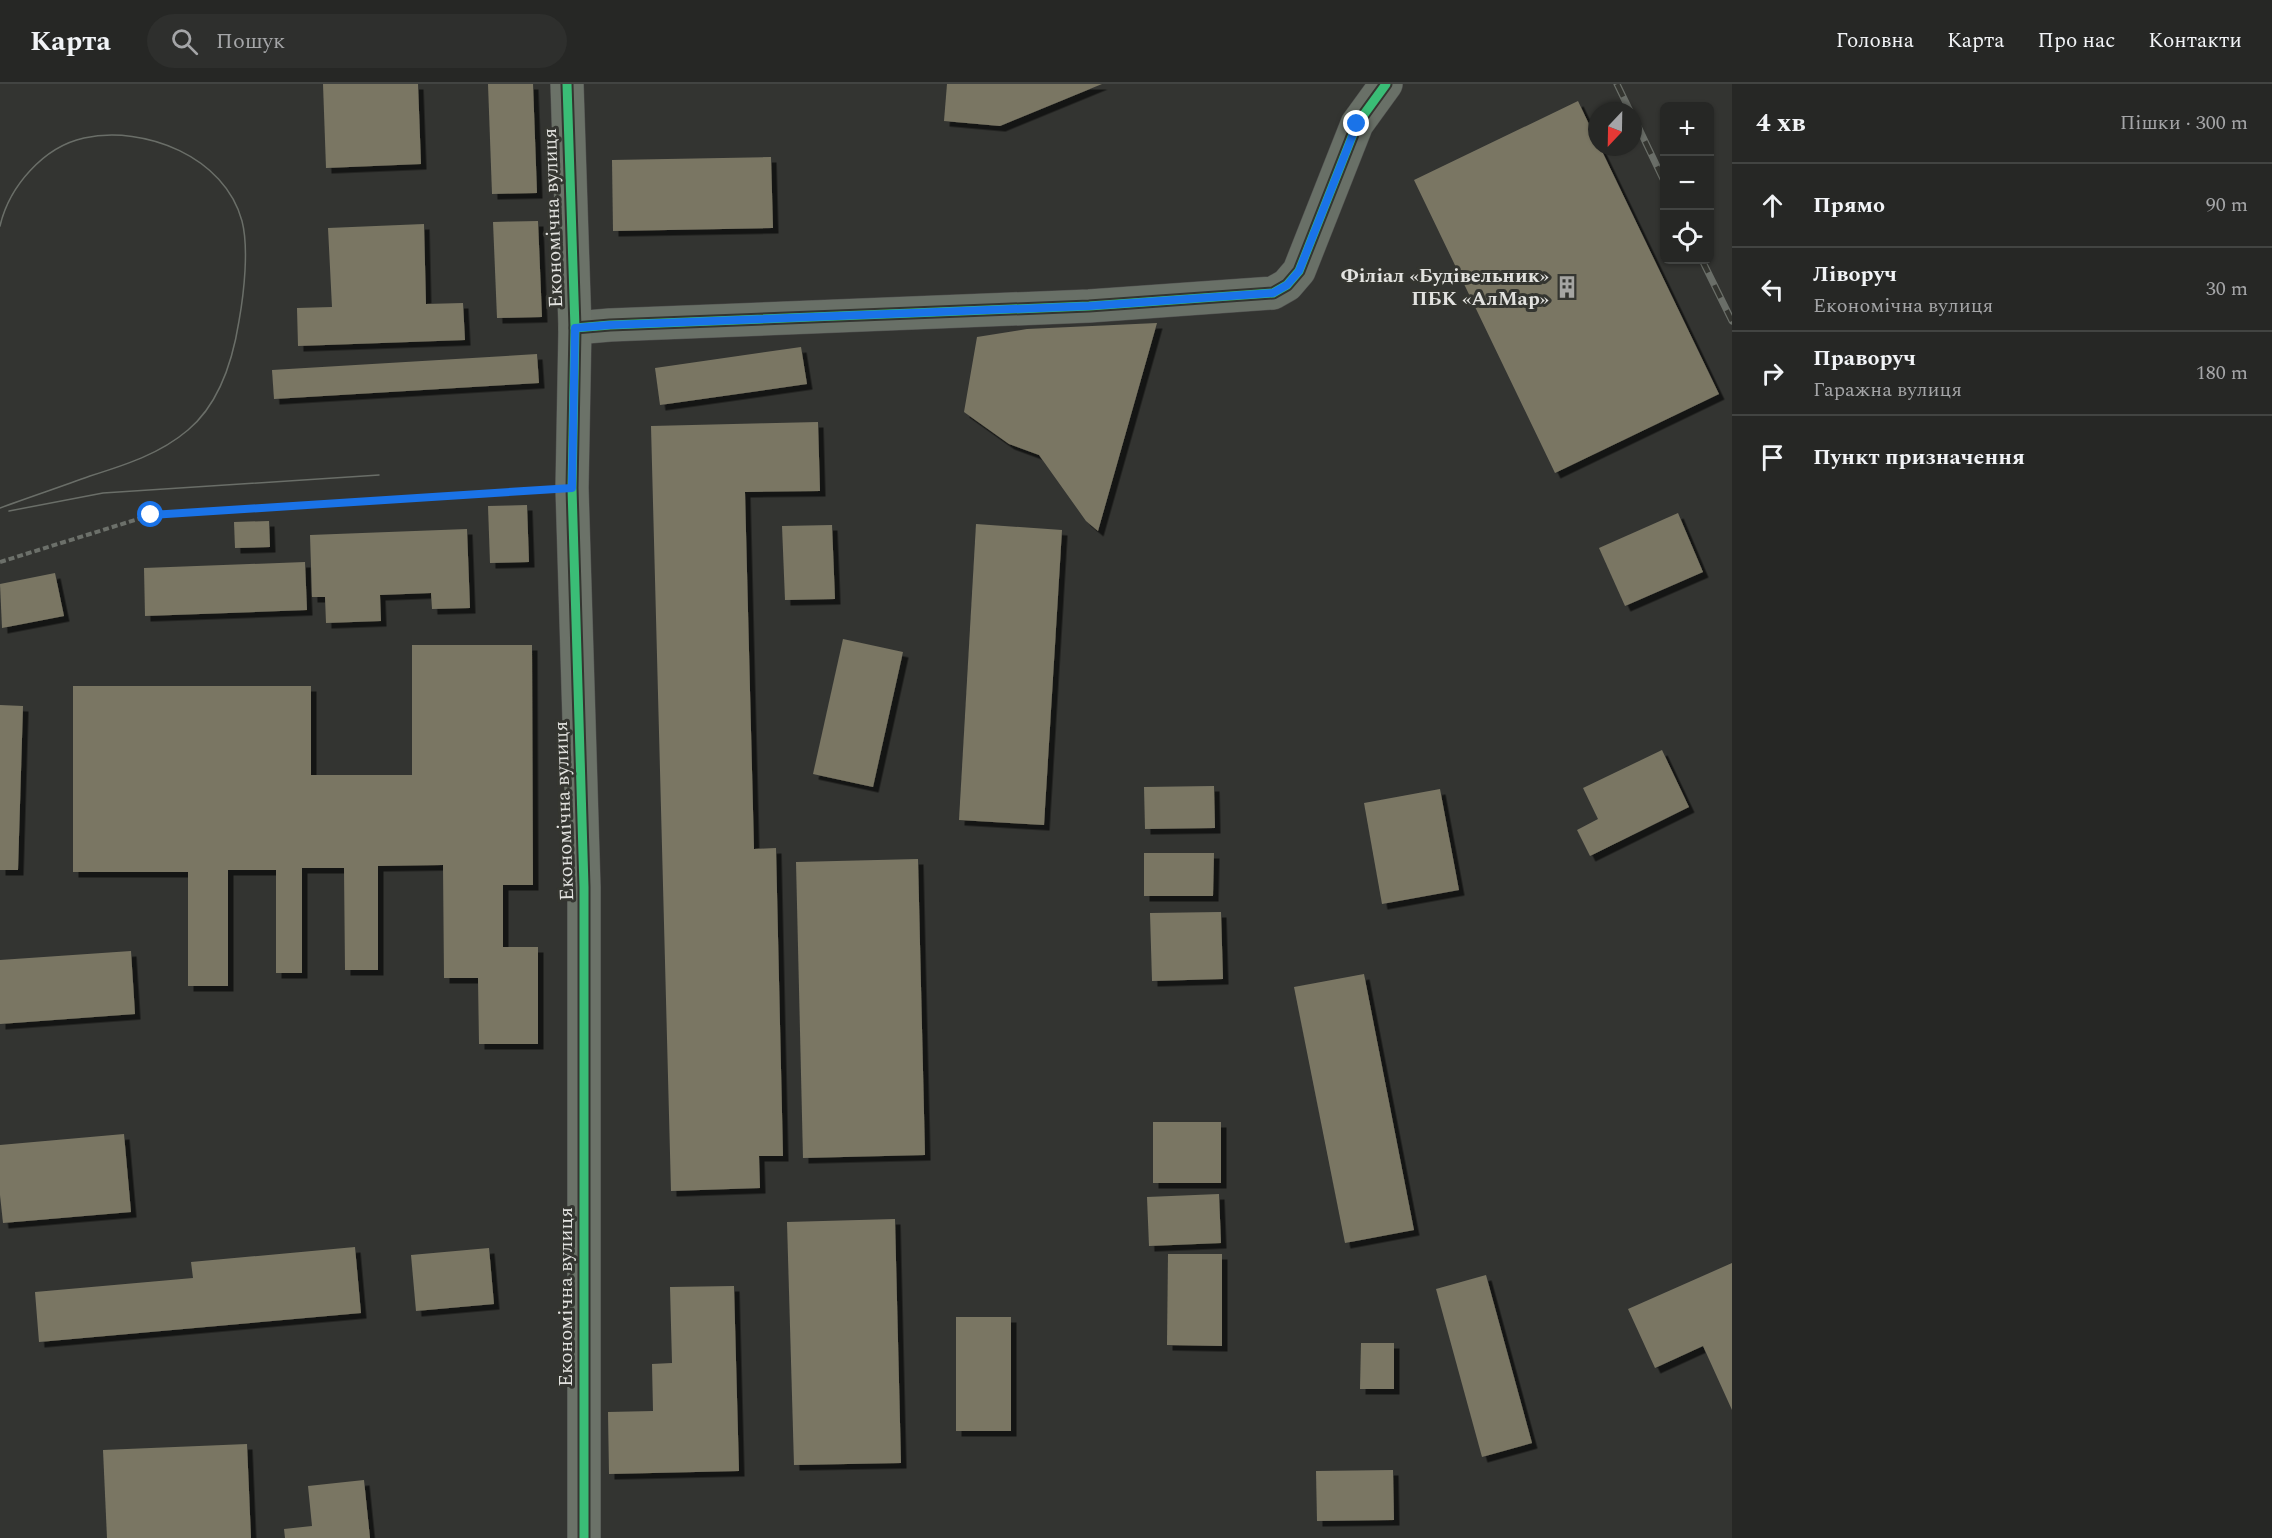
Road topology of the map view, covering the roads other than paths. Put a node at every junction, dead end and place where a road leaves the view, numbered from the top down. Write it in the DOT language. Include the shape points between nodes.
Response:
graph roads {
  1 [pos="567,84"];
  2 [pos="1386,84"];
  3 [pos="575,328"];
  4 [pos="584,1538"];
  1 -- 3 [label="street, Економічна вулиця"];
  2 -- 3 [label="street" via="1357,124 1299,271 1273,293 1089,306"];
  3 -- 4 [label="street, Економічна вулиця" via="572,488 584,887"];
}
